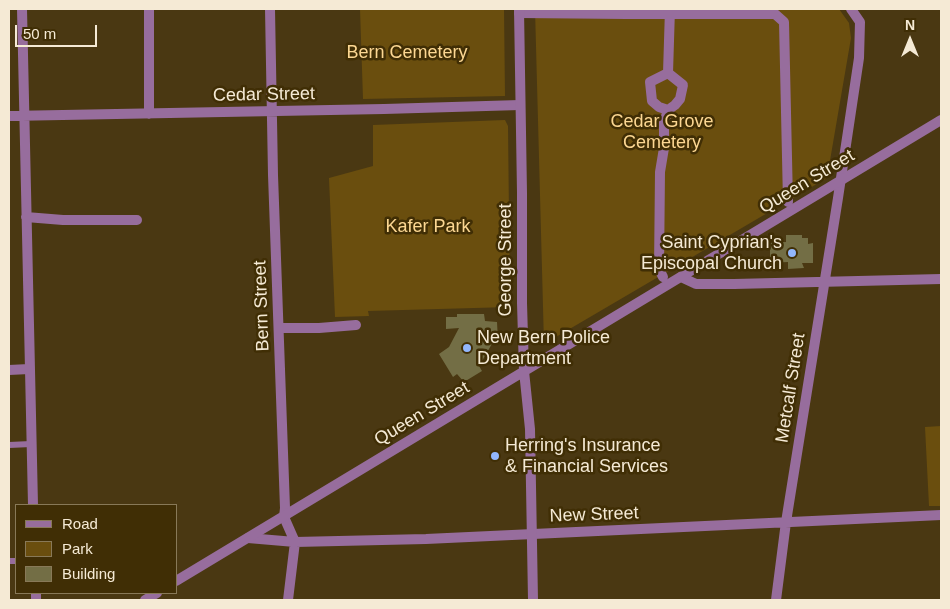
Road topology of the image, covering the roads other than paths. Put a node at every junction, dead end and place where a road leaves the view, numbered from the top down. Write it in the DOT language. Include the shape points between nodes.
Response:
graph roads {
  1 [pos="22,9"];
  2 [pos="149,9"];
  3 [pos="270,9"];
  4 [pos="852,9"];
  5 [pos="519,11"];
  6 [pos="627,11"];
  7 [pos="670,11"];
  8 [pos="713,11"];
  9 [pos="748,11"];
  10 [pos="668,73"];
  11 [pos="520,105"];
  12 [pos="668,110"];
  13 [pos="272,111"];
  14 [pos="149,114"];
  15 [pos="9,116"];
  16 [pos="24,116"];
  17 [pos="941,120"];
  18 [pos="840,181"];
  19 [pos="788,202"];
  20 [pos="26,217"];
  21 [pos="137,220"];
  22 [pos="663,277"];
  23 [pos="681,277"];
  24 [pos="941,279"];
  25 [pos="825,281"];
  26 [pos="356,325"];
  27 [pos="280,328"];
  28 [pos="29,369"];
  29 [pos="9,370"];
  30 [pos="524,372"];
  31 [pos="31,444"];
  32 [pos="9,446"];
  33 [pos="33,504"];
  34 [pos="941,515"];
  35 [pos="284,517"];
  36 [pos="786,522"];
  37 [pos="532,534"];
  38 [pos="248,538"];
  39 [pos="294,542"];
  40 [pos="178,580"];
  41 [pos="288,600"];
  42 [pos="533,600"];
  43 [pos="776,600"];
  1 -- 16 [label="street"];
  2 -- 14 [label="street"];
  3 -- 13 [label="street, Bern Street"];
  4 -- 18 [label="street, Metcalf Street" via="860,22 858,58"];
  5 -- 6 [label="street"];
  5 -- 11 [label="street, George Street"];
  6 -- 7 [label="street"];
  7 -- 8 [label="street"];
  7 -- 10 [label="street"];
  8 -- 9 [label="street"];
  9 -- 19 [label="street" via="775,14 784,22"];
  10 -- 12 [label="street" via="682,85 680,99"];
  10 -- 12 [label="street" via="650,82 652,101"];
  11 -- 13 [label="street, Cedar Street"];
  11 -- 30 [label="street, George Street"];
  12 -- 22 [label="street" via="660,172 659,269"];
  13 -- 14 [label="street, Cedar Street"];
  13 -- 27 [label="street, Bern Street"];
  14 -- 16 [label="street, Cedar Street"];
  15 -- 16 [label="street, Cedar Street"];
  16 -- 20 [label="street"];
  17 -- 18 [label="street, Queen Street"];
  18 -- 23 [label="street, Queen Street"];
  18 -- 25 [label="street, Metcalf Street"];
  20 -- 21 [label="street"];
  20 -- 28 [label="street"];
  23 -- 25 [label="street" via="696,284"];
  23 -- 30 [label="street, Queen Street"];
  24 -- 25 [label="street"];
  25 -- 36 [label="street, Metcalf Street"];
  26 -- 27 [label="street"];
  27 -- 35 [label="street, Bern Street"];
  28 -- 29 [label="street"];
  28 -- 31 [label="street"];
  30 -- 35 [label="street, Queen Street"];
  30 -- 37 [label="street, George Street" via="530,429"];
  31 -- 32 [label="lane"];
  31 -- 33 [label="street"];
  34 -- 36 [label="street, New Street"];
  35 -- 38 [label="street, Queen Street"];
  35 -- 39 [label="street, Bern Street"];
  36 -- 37 [label="street, New Street"];
  36 -- 43 [label="street, Metcalf Street"];
  37 -- 39 [label="street, New Street"];
  37 -- 42 [label="street, George Street"];
  38 -- 39 [label="street, New Street"];
  38 -- 40 [label="street, Queen Street"];
  39 -- 41 [label="street, Bern Street"];
}
